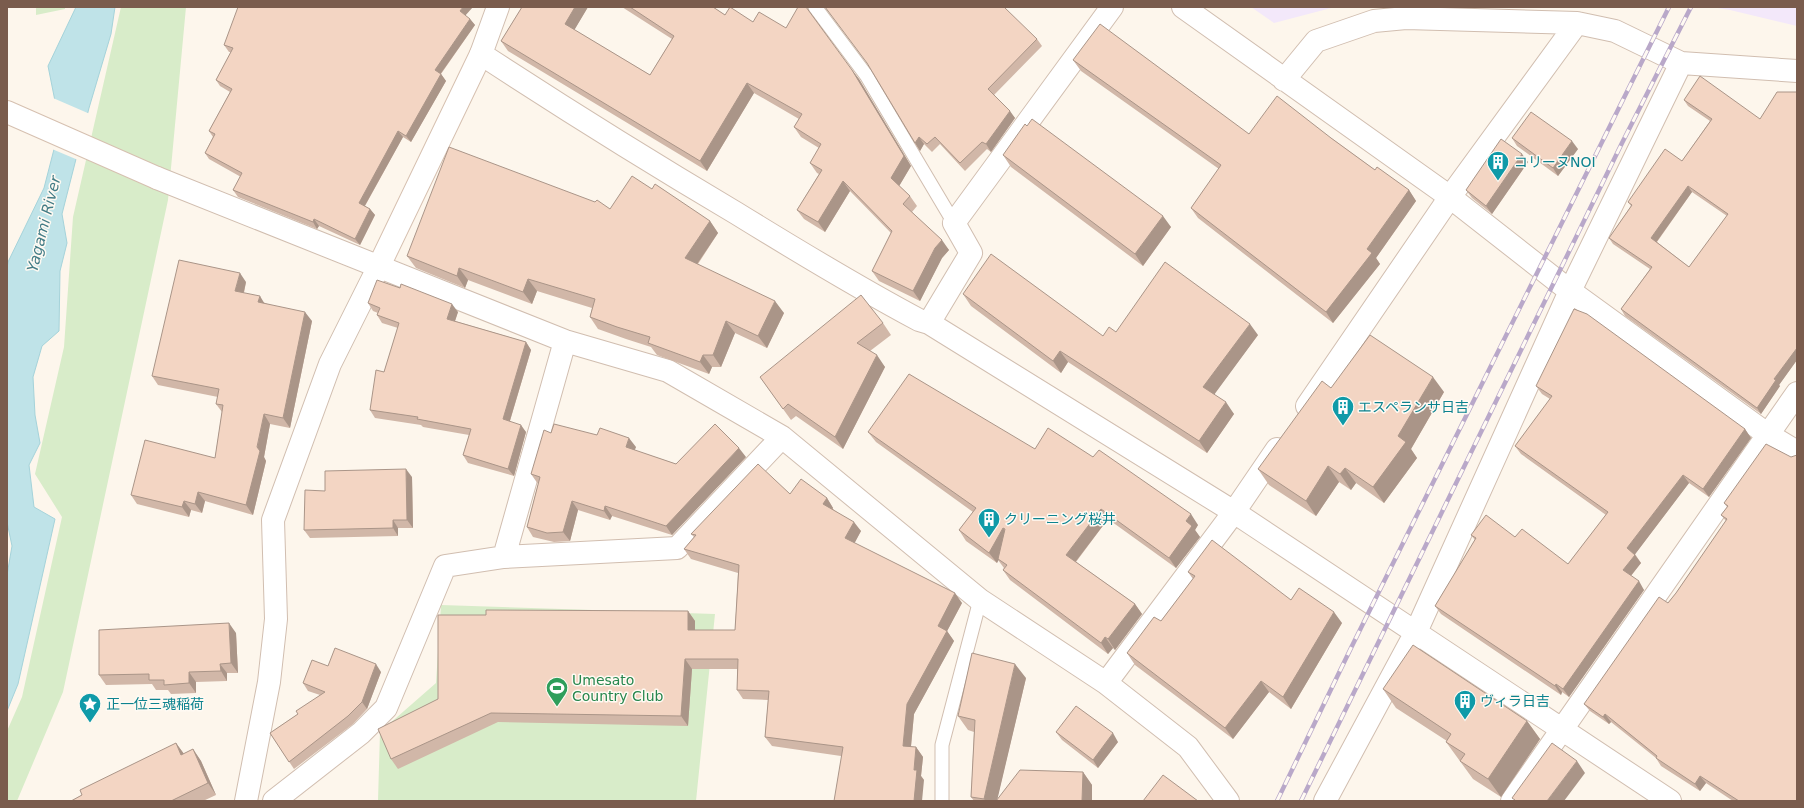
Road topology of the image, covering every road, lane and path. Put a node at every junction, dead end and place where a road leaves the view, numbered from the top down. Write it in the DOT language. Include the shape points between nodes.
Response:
graph roads {
  1 [pos="498,7"];
  2 [pos="815,7"];
  3 [pos="1112,7"];
  4 [pos="1183,7"];
  5 [pos="1577,23"];
  6 [pos="481,54"];
  7 [pos="1681,63"];
  8 [pos="1797,71"];
  9 [pos="1284,80"];
  10 [pos="7,112"];
  11 [pos="1450,196"];
  12 [pos="954,223"];
  13 [pos="378,268"];
  14 [pos="1570,291"];
  15 [pos="929,323"];
  16 [pos="565,341"];
  17 [pos="1797,393"];
  18 [pos="1767,434"];
  19 [pos="782,438"];
  20 [pos="1797,452"];
  21 [pos="1234,512"];
  22 [pos="504,557"];
  23 [pos="980,600"];
  24 [pos="1416,632"];
  25 [pos="1106,683"];
  26 [pos="1563,730"];
  27 [pos="246,801"];
  28 [pos="274,801"];
  29 [pos="942,801"];
  30 [pos="1228,801"];
  31 [pos="1325,801"];
  32 [pos="1512,801"];
  33 [pos="1670,801"];
  1 -- 6 [label="street"];
  2 -- 12 [label="lane" via="866,75"];
  3 -- 12 [label="street"];
  4 -- 9 [label="street"];
  5 -- 7 [label="street" via="1615,30"];
  5 -- 9 [label="street" via="1406,18 1374,21 1316,42"];
  5 -- 11 [label="street"];
  6 -- 13 [label="street"];
  6 -- 15 [label="street" via="595,127 860,288"];
  7 -- 8 [label="street"];
  7 -- 14 [label="street"];
  9 -- 11 [label="street"];
  10 -- 13 [label="street" via="157,178"];
  11 -- 14 [label="street"];
  11 -- 21 [label="street"];
  12 -- 15 [label="street" via="971,252"];
  13 -- 16 [label="street"];
  13 -- 27 [label="street" via="330,364 273,520 275,627 269,682"];
  14 -- 18 [label="street"];
  14 -- 24 [label="street"];
  15 -- 21 [label="street"];
  16 -- 19 [label="street" via="668,371"];
  16 -- 22 [label="street"];
  17 -- 18 [label="street"];
  18 -- 20 [label="street"];
  18 -- 26 [label="street"];
  19 -- 22 [label="street" via="677,548"];
  19 -- 23 [label="street"];
  21 -- 24 [label="street"];
  21 -- 25 [label="street"];
  22 -- 28 [label="street" via="445,566 386,708 361,733"];
  23 -- 25 [label="street"];
  23 -- 29 [label="lane" via="942,745"];
  24 -- 26 [label="street"];
  24 -- 31 [label="street"];
  25 -- 30 [label="street" via="1188,747"];
  26 -- 32 [label="street"];
  26 -- 33 [label="street"];
}
